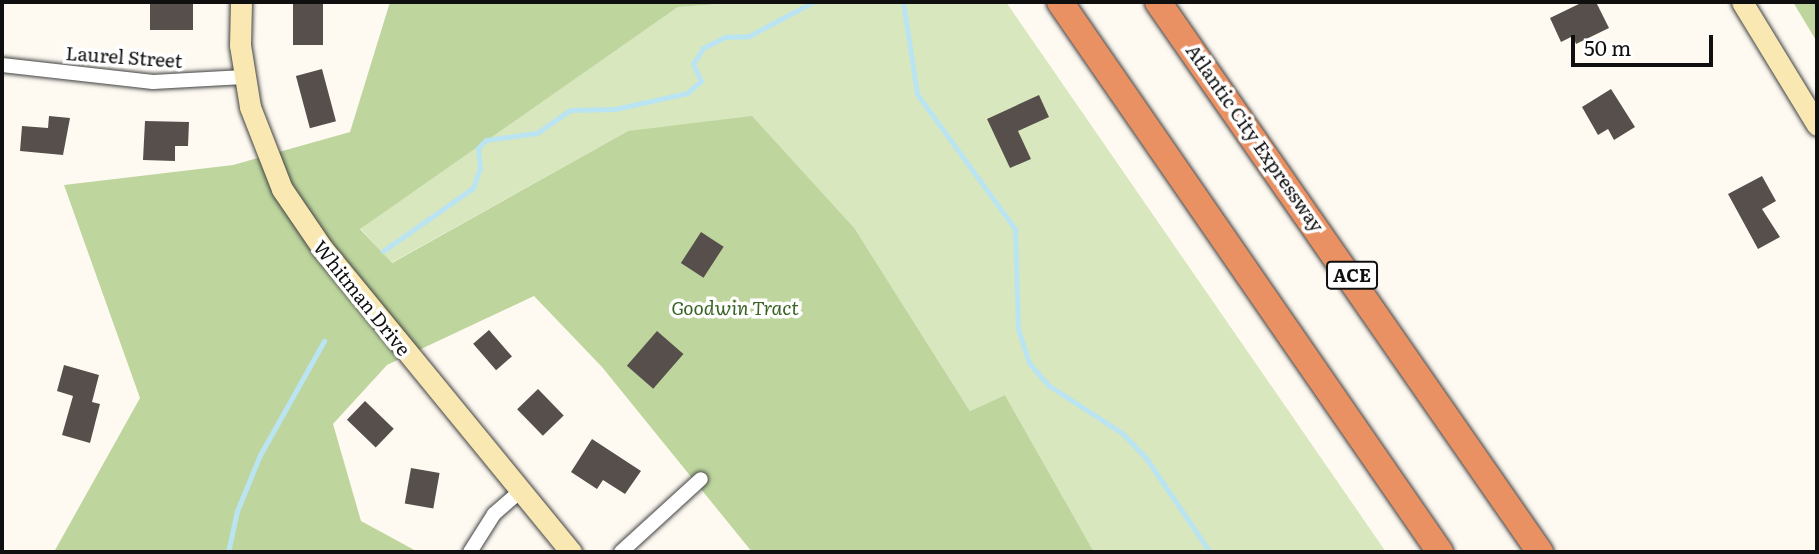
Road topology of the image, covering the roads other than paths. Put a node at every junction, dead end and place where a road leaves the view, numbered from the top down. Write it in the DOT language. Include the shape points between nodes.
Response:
graph roads {
  1 [pos="241,2"];
  2 [pos="1060,2"];
  3 [pos="1158,2"];
  4 [pos="1742,2"];
  5 [pos="2,65"];
  6 [pos="244,77"];
  7 [pos="1817,125"];
  8 [pos="701,479"];
  9 [pos="520,491"];
  10 [pos="470,552"];
  11 [pos="571,552"];
  12 [pos="621,552"];
  13 [pos="1440,552"];
  14 [pos="1540,552"];
  1 -- 6 [label="street, Whitman Drive"];
  2 -- 13 [label="highway"];
  3 -- 14 [label="highway, Atlantic City Expressway / ACE"];
  4 -- 7 [label="street"];
  5 -- 6 [label="street, Laurel Street" via="166,82"];
  6 -- 9 [label="street, Whitman Drive" via="263,148 309,232"];
  8 -- 12 [label="street"];
  9 -- 10 [label="street" via="494,514"];
  9 -- 11 [label="street, Whitman Drive"];
}
